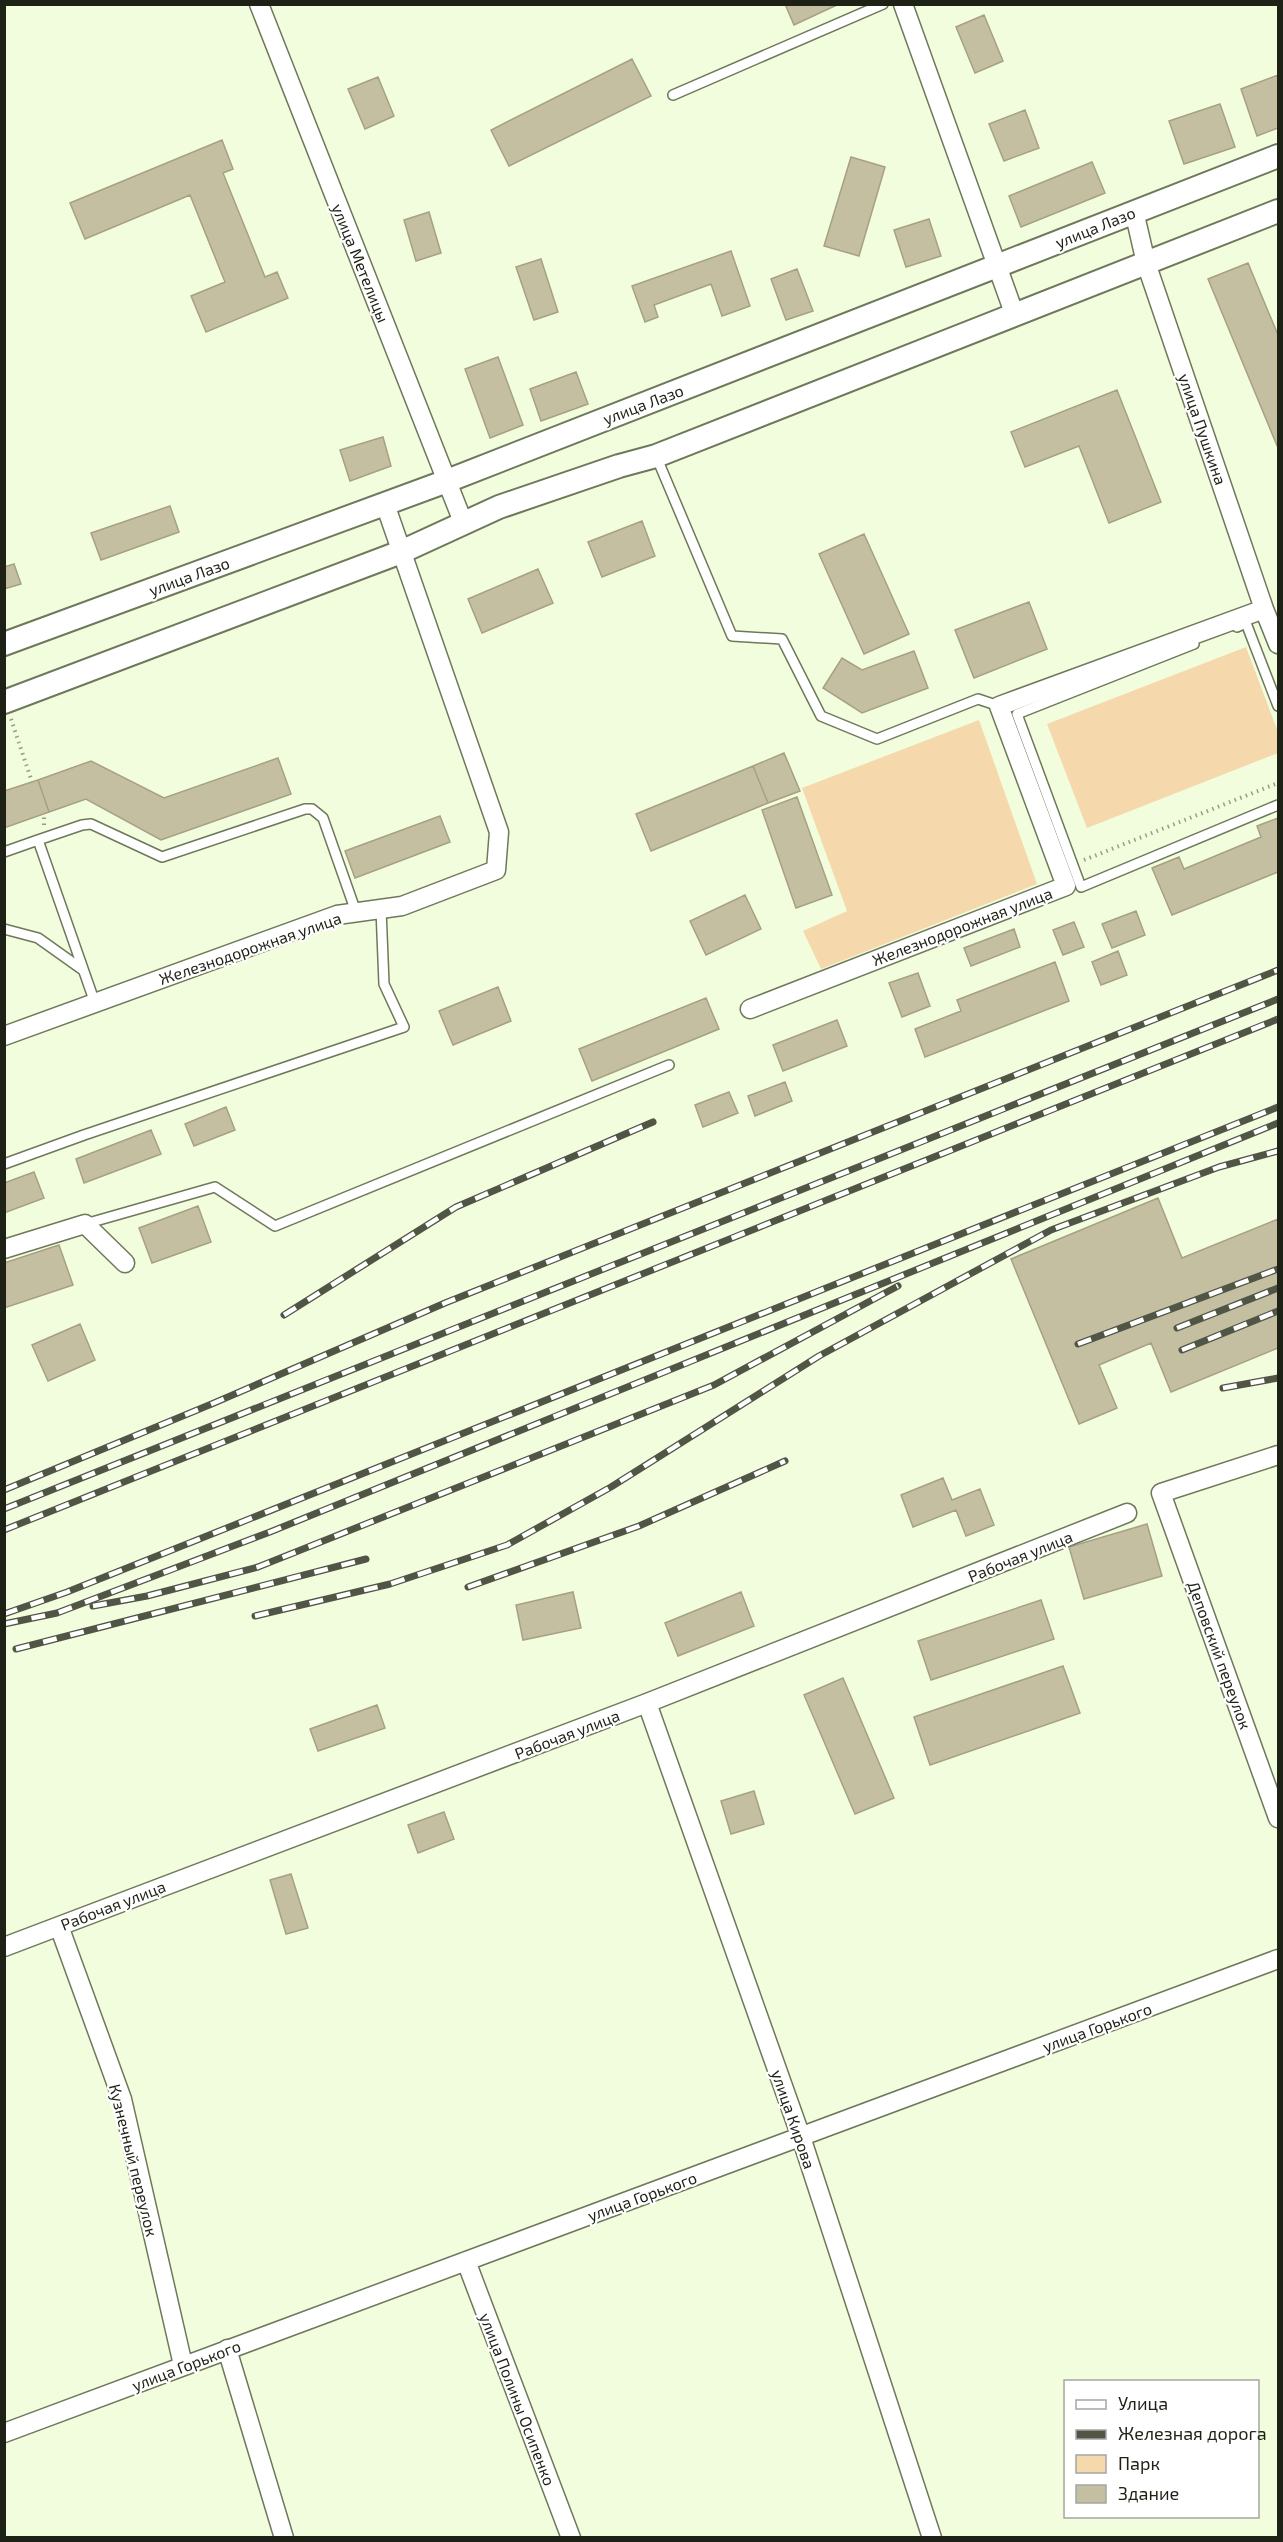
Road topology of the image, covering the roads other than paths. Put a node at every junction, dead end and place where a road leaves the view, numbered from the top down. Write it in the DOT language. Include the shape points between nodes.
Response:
graph roads {
  1 [pos="259,4"];
  2 [pos="883,4"];
  3 [pos="903,4"];
  4 [pos="673,95"];
  5 [pos="1278,156"];
  6 [pos="1134,211"];
  7 [pos="1278,211"];
  8 [pos="1146,263"];
  9 [pos="998,266"];
  10 [pos="1014,313"];
  11 [pos="656,456"];
  12 [pos="447,481"];
  13 [pos="385,504"];
  14 [pos="463,522"];
  15 [pos="401,552"];
  16 [pos="1264,609"];
  17 [pos="4,644"];
  18 [pos="1278,644"];
  19 [pos="5,701"];
  20 [pos="999,706"];
  21 [pos="1278,706"];
  22 [pos="1017,714"];
  23 [pos="1278,805"];
  24 [pos="38,840"];
  25 [pos="4,852"];
  26 [pos="381,909"];
  27 [pos="356,912"];
  28 [pos="4,929"];
  29 [pos="83,970"];
  30 [pos="95,1004"];
  31 [pos="750,1009"];
  32 [pos="4,1036"];
  33 [pos="669,1065"];
  34 [pos="4,1164"];
  35 [pos="85,1224"];
  36 [pos="4,1250"];
  37 [pos="125,1263"];
  38 [pos="1278,1455"];
  39 [pos="1127,1514"];
  40 [pos="647,1703"];
  41 [pos="1278,1818"];
  42 [pos="59,1926"];
  43 [pos="4,1947"];
  44 [pos="1278,1959"];
  45 [pos="801,2137"];
  46 [pos="466,2261"];
  47 [pos="227,2349"];
  48 [pos="183,2365"];
  49 [pos="4,2433"];
  50 [pos="284,2538"];
  51 [pos="571,2538"];
  52 [pos="932,2538"];
  1 -- 12 [label="street, улица Метелицы"];
  2 -- 4 [label="lane"];
  3 -- 9 [label="street"];
  5 -- 6 [label="street, улица Лазо"];
  6 -- 8 [label="street, улица Пушкина"];
  6 -- 9 [label="street, улица Лазо"];
  7 -- 8 [label="street"];
  8 -- 10 [label="street"];
  8 -- 16 [label="street, улица Пушкина"];
  9 -- 10 [label="street"];
  9 -- 12 [label="street, улица Лазо"];
  10 -- 11 [label="street"];
  11 -- 14 [label="street"];
  11 -- 20 [label="lane" via="732,636 782,639 821,716 877,739 978,699"];
  12 -- 13 [label="street, улица Лазо"];
  12 -- 14 [label="street, улица Метелицы"];
  13 -- 15 [label="street"];
  13 -- 17 [label="street, улица Лазо"];
  14 -- 15 [label="street"];
  15 -- 19 [label="street"];
  15 -- 26 [label="street, Железнодорожная улица" via="499,832 496,870 402,906"];
  16 -- 18 [label="street, улица Пушкина"];
  16 -- 20 [label="street"];
  20 -- 22 [label="lane"];
  20 -- 31 [label="street, Железнодорожная улица" via="1066,886"];
  21 -- 22 [label="lane" via="1246,623"];
  22 -- 23 [label="lane" via="1081,887"];
  24 -- 25 [label="lane"];
  24 -- 27 [label="lane" via="92,824 162,858 305,808 312,809 323,818"];
  24 -- 29 [label="lane"];
  26 -- 27 [label="street, Железнодорожная улица"];
  26 -- 34 [label="lane" via="384,984 404,1027"];
  27 -- 30 [label="street, Железнодорожная улица" via="337,915"];
  28 -- 29 [label="lane" via="38,938"];
  29 -- 30 [label="lane"];
  30 -- 32 [label="street, Железнодорожная улица"];
  33 -- 35 [label="lane" via="275,1226 214,1187"];
  35 -- 36 [label="street"];
  35 -- 37 [label="street"];
  38 -- 41 [label="street, Деповский переулок" via="1161,1493"];
  39 -- 40 [label="street, Рабочая улица"];
  40 -- 42 [label="street, Рабочая улица"];
  40 -- 45 [label="street, улица Кирова"];
  42 -- 43 [label="street, Рабочая улица"];
  42 -- 48 [label="street, Кузнечный переулок" via="122,2099"];
  44 -- 45 [label="street, улица Горького"];
  45 -- 46 [label="street, улица Горького"];
  45 -- 52 [label="street, улица Кирова"];
  46 -- 47 [label="street, улица Горького"];
  46 -- 51 [label="street, улица Полины Осипенко"];
  47 -- 48 [label="street, улица Горького"];
  47 -- 50 [label="street"];
  48 -- 49 [label="street, улица Горького"];
}
